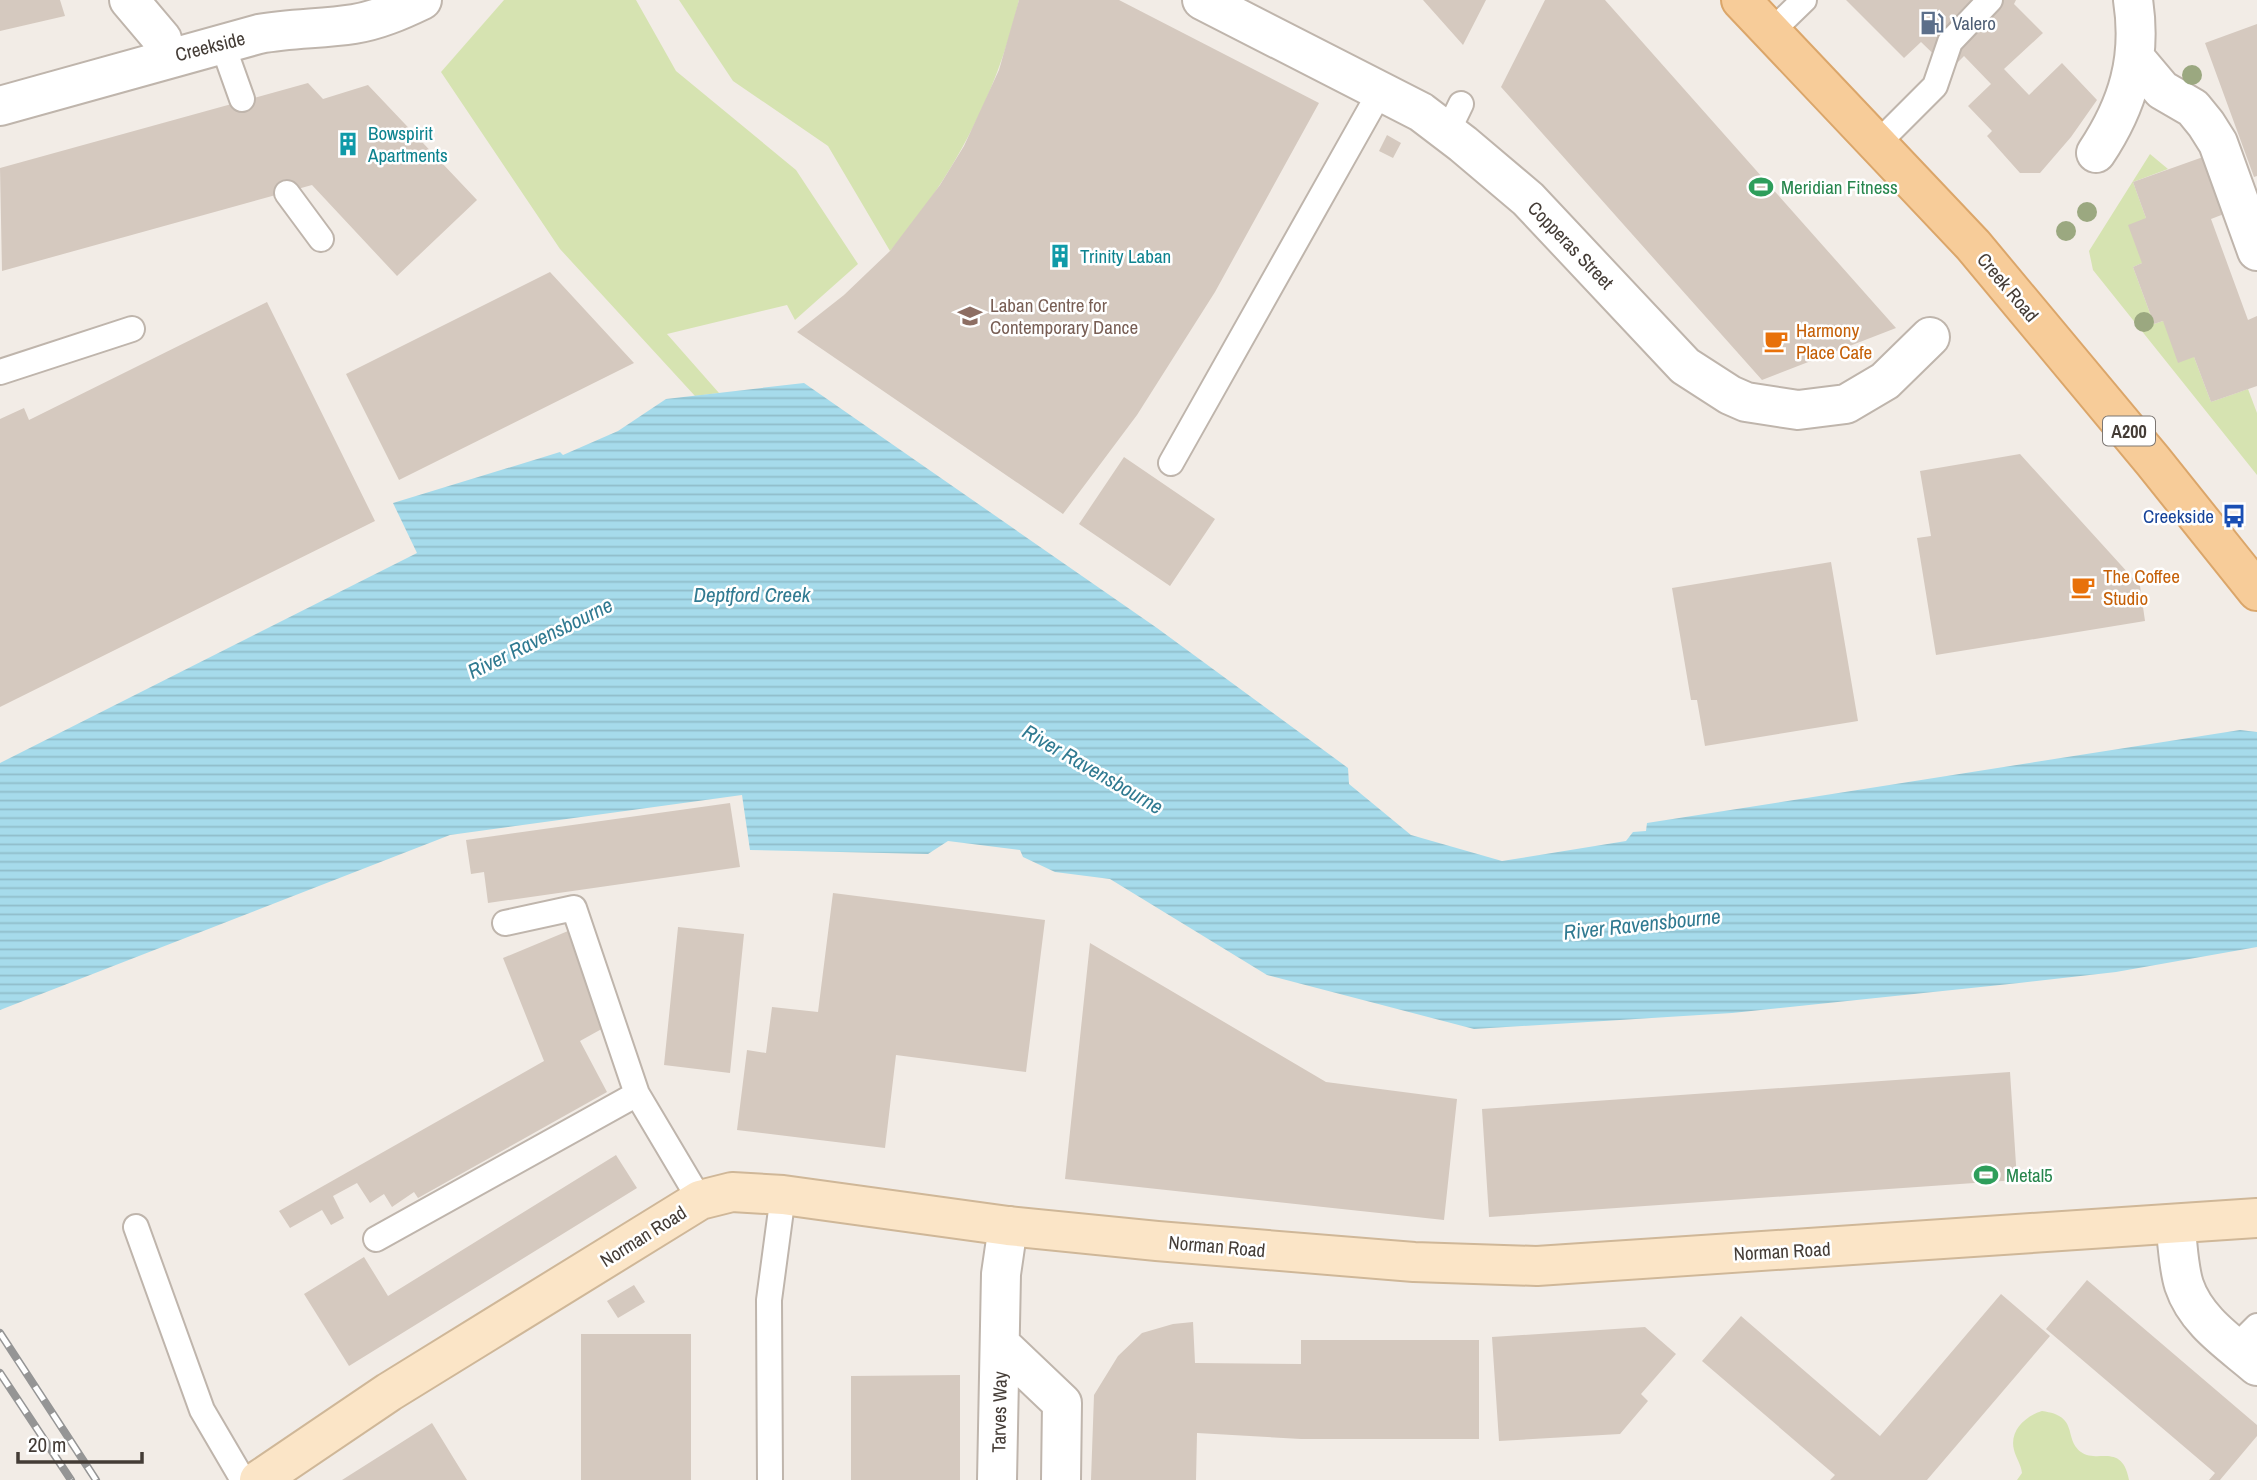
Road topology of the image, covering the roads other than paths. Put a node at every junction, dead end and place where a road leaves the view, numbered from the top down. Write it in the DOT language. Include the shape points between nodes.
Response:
graph roads {
  1 [pos="129,0"];
  2 [pos="422,0"];
  3 [pos="1202,0"];
  4 [pos="1741,0"];
  5 [pos="1804,0"];
  6 [pos="1990,0"];
  7 [pos="2133,0"];
  8 [pos="1771,32"];
  9 [pos="222,43"];
  10 [pos="166,58"];
  11 [pos="2135,58"];
  12 [pos="1380,92"];
  13 [pos="242,99"];
  14 [pos="0,106"];
  15 [pos="1876,145"];
  16 [pos="2095,153"];
  17 [pos="287,193"];
  18 [pos="2253,228"];
  19 [pos="321,239"];
  20 [pos="132,329"];
  21 [pos="1930,337"];
  22 [pos="0,372"];
  23 [pos="1171,463"];
  24 [pos="2257,591"];
  25 [pos="505,923"];
  26 [pos="637,1094"];
  27 [pos="783,1195"];
  28 [pos="700,1200"];
  29 [pos="2257,1217"];
  30 [pos="2175,1224"];
  31 [pos="1008,1226"];
  32 [pos="136,1227"];
  33 [pos="376,1240"];
  34 [pos="1000,1344"];
  35 [pos="2250,1346"];
  36 [pos="243,1480"];
  37 [pos="259,1480"];
  38 [pos="770,1480"];
  39 [pos="997,1480"];
  40 [pos="1061,1480"];
  1 -- 10 [label="street" via="162,39"];
  2 -- 9 [label="street, Creekside" via="384,18 352,25 295,27"];
  3 -- 12 [label="street, Copperas Street"];
  4 -- 8 [label="main road, Creek Road / A200"];
  5 -- 8 [label="lane"];
  6 -- 15 [label="lane" via="1950,42 1935,86"];
  7 -- 11 [label="street"];
  8 -- 15 [label="main road, Creek Road / A200"];
  9 -- 10 [label="street, Creekside"];
  9 -- 13 [label="lane"];
  10 -- 14 [label="street, Creekside"];
  11 -- 16 [label="street" via="2119,117"];
  11 -- 18 [label="street" via="2162,90 2193,108 2206,124"];
  12 -- 21 [label="street, Copperas Street" via="1421,113 1454,119 1685,366 1730,395 1798,410 1846,404 1885,381"];
  12 -- 23 [label="lane"];
  15 -- 24 [label="main road, Creek Road / A200" via="1973,246"];
  17 -- 19 [label="lane"];
  20 -- 22 [label="lane"];
  25 -- 26 [label="lane" via="574,908"];
  26 -- 28 [label="lane"];
  26 -- 33 [label="lane"];
  27 -- 28 [label="main road, Norman Road" via="732,1192"];
  27 -- 31 [label="main road, Norman Road"];
  27 -- 38 [label="lane" via="769,1300"];
  28 -- 37 [label="main road, Norman Road" via="389,1392"];
  29 -- 30 [label="main road, Norman Road"];
  30 -- 31 [label="main road, Norman Road" via="1537,1266 1414,1262"];
  30 -- 35 [label="street" via="2183,1282 2192,1305 2208,1324"];
  31 -- 34 [label="street, Tarves Way" via="1001,1274"];
  32 -- 36 [label="lane" via="202,1410"];
  34 -- 39 [label="street, Tarves Way"];
  34 -- 40 [label="street, Tarves Way" via="1062,1403"];
}
